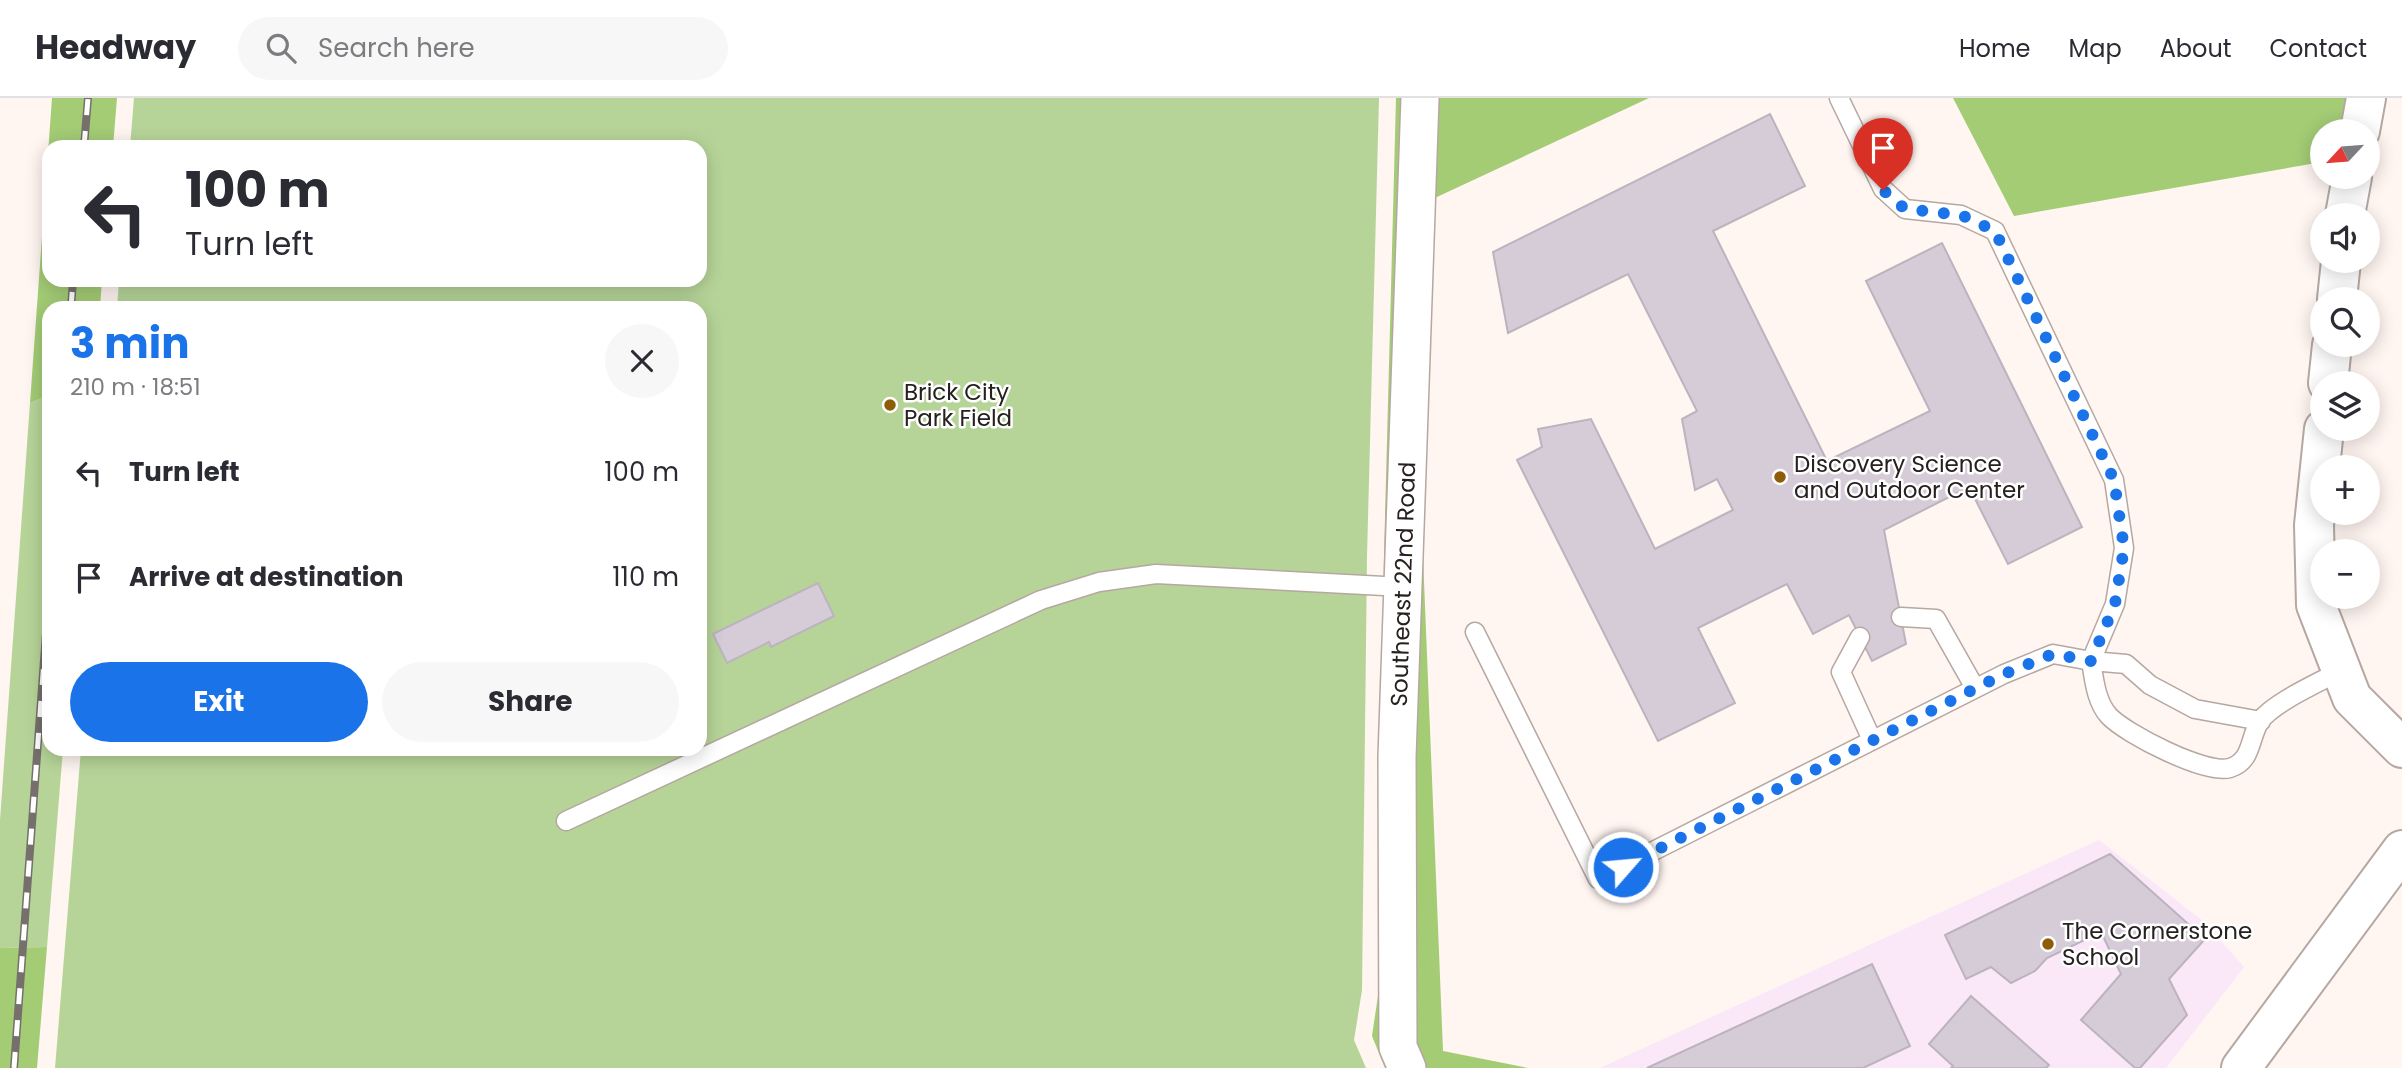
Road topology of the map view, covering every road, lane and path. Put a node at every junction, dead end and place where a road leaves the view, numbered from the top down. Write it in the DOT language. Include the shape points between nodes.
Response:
graph roads {
  1 [pos="1420,98"];
  2 [pos="1839,98"];
  3 [pos="2366,98"];
  4 [pos="2362,119"];
  5 [pos="2323,441"];
  6 [pos="1403,587"];
  7 [pos="1901,617"];
  8 [pos="1475,632"];
  9 [pos="1860,636"];
  10 [pos="2091,661"];
  11 [pos="2342,670"];
  12 [pos="1975,688"];
  13 [pos="2260,721"];
  14 [pos="1872,740"];
  15 [pos="2402,748"];
  16 [pos="707,755"];
  17 [pos="706,756"];
  18 [pos="566,821"];
  19 [pos="2402,850"];
  20 [pos="1407,1068"];
  21 [pos="2241,1068"];
  1 -- 6 [label="street, Southeast 22nd Road"];
  2 -- 10 [label="lane" via="1883,190 1905,209 1961,215 1995,231 2114,480 2124,548 2115,604"];
  3 -- 4 [label="street"];
  5 -- 11 [label="street" via="2314,525 2316,604"];
  6 -- 16 [label="lane" via="1156,574 1099,582 1041,600"];
  6 -- 20 [label="street, Southeast 22nd Road" via="1398,1046"];
  7 -- 12 [label="lane" via="1936,619"];
  8 -- 14 [label="lane" via="1598,879"];
  9 -- 14 [label="lane" via="1841,672"];
  10 -- 12 [label="lane" via="2053,654"];
  10 -- 13 [label="lane" via="2126,664 2150,685 2195,709"];
  10 -- 13 [label="lane" via="2096,692 2109,715 2137,736 2200,764 2231,768 2247,756"];
  11 -- 13 [label="lane"];
  11 -- 15 [label="street" via="2352,698"];
  12 -- 14 [label="lane"];
  17 -- 18 [label="lane"];
  19 -- 21 [label="street"];
}
